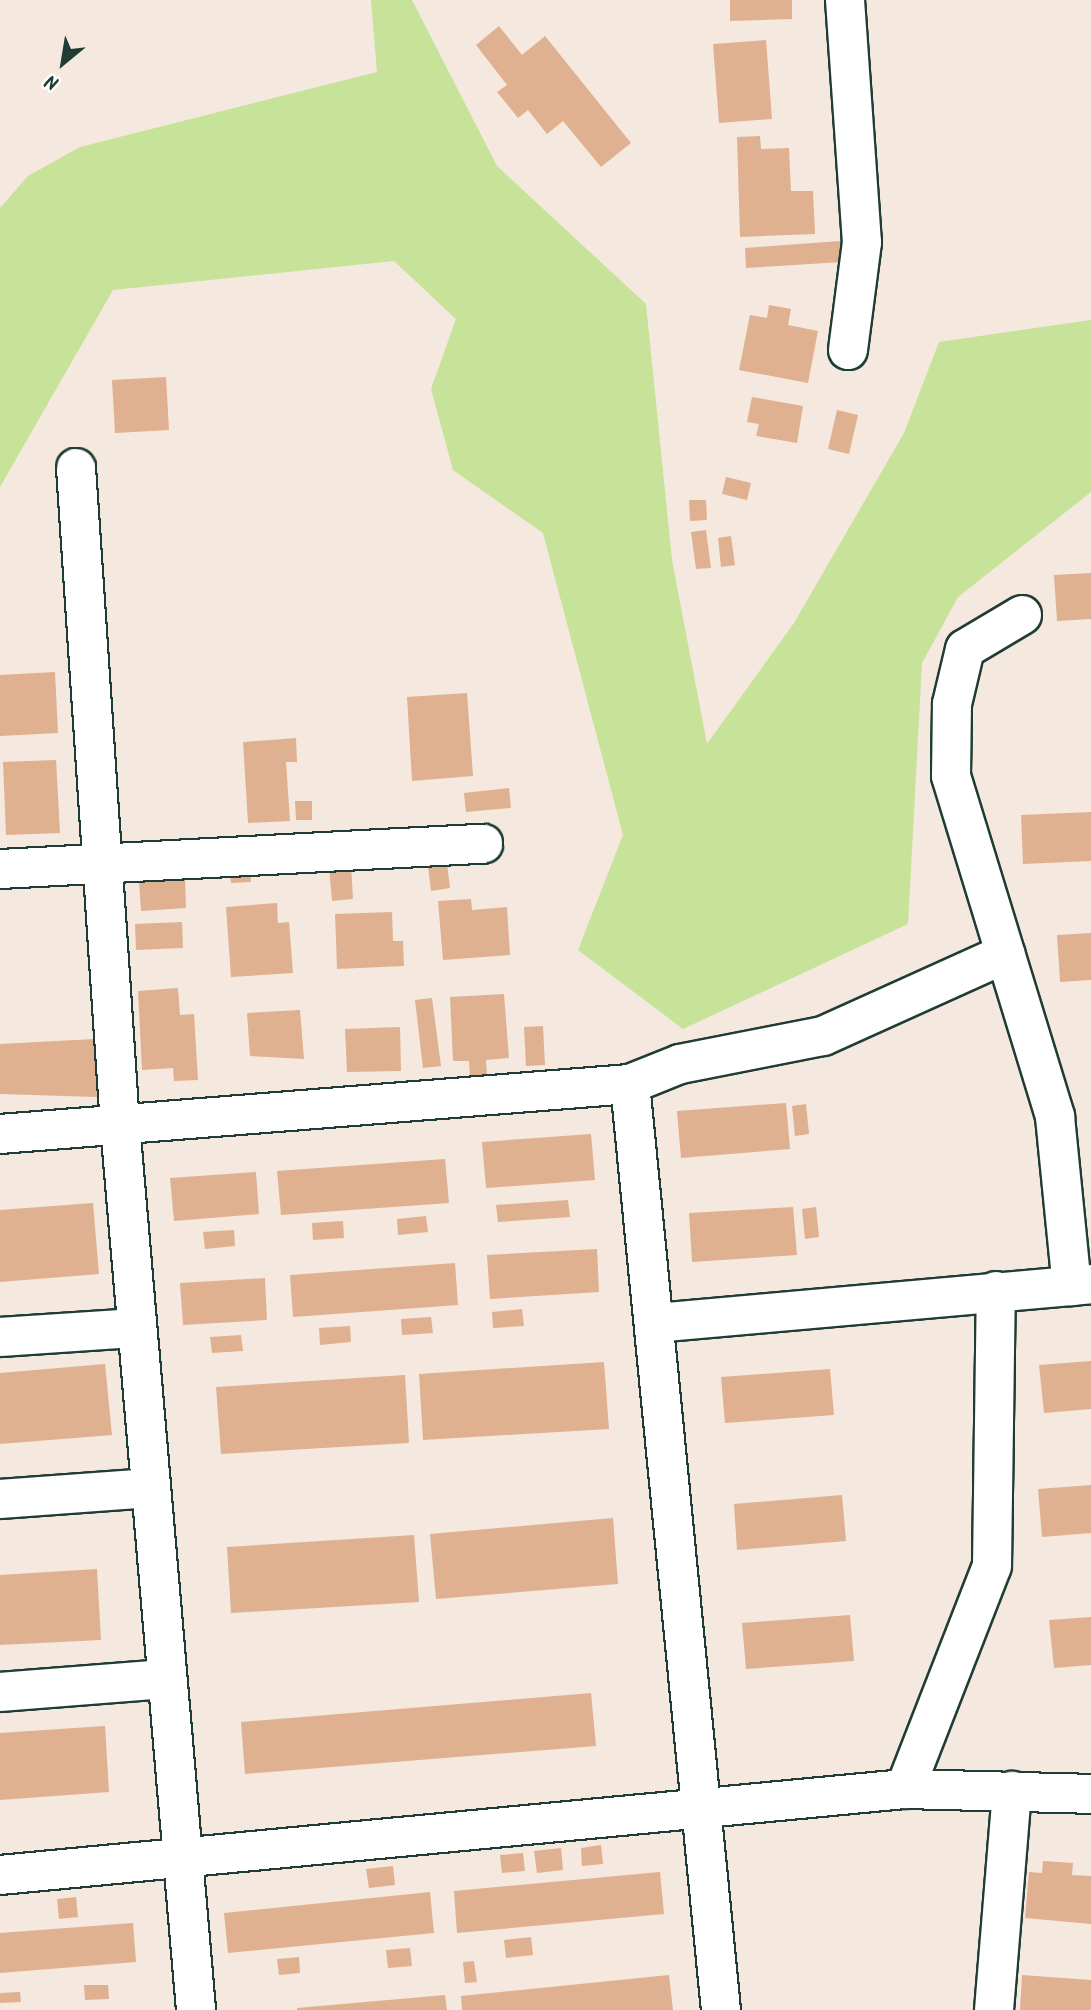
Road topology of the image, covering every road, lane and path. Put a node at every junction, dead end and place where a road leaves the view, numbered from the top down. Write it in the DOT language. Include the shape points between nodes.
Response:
graph roads {
  1 [pos="845,0"];
  2 [pos="848,349"];
  3 [pos="76,468"];
  4 [pos="1023,615"];
  5 [pos="483,844"];
  6 [pos="107,863"];
  7 [pos="0,869"];
  8 [pos="1005,954"];
  9 [pos="630,1084"];
  10 [pos="120,1125"];
  11 [pos="0,1134"];
  12 [pos="1082,1285"];
  13 [pos="996,1291"];
  14 [pos="656,1322"];
  15 [pos="136,1328"];
  16 [pos="0,1337"];
  17 [pos="149,1488"];
  18 [pos="0,1499"];
  19 [pos="164,1679"];
  20 [pos="0,1692"];
  21 [pos="905,1788"];
  22 [pos="1012,1791"];
  23 [pos="1091,1794"];
  24 [pos="702,1805"];
  25 [pos="179,1858"];
  26 [pos="0,1875"];
  27 [pos="196,2010"];
  28 [pos="721,2010"];
  29 [pos="994,2010"];
  1 -- 2 [label="street" via="862,242"];
  3 -- 6 [label="street"];
  4 -- 8 [label="street" via="965,649 952,704 951,776"];
  5 -- 6 [label="street"];
  6 -- 7 [label="street"];
  6 -- 10 [label="street"];
  8 -- 9 [label="street" via="823,1036 680,1064"];
  8 -- 12 [label="street" via="1055,1117"];
  9 -- 10 [label="street"];
  9 -- 14 [label="street"];
  10 -- 11 [label="street"];
  10 -- 15 [label="street"];
  12 -- 13 [label="street"];
  13 -- 14 [label="street"];
  13 -- 21 [label="street" via="992,1566"];
  14 -- 24 [label="street"];
  15 -- 16 [label="street"];
  15 -- 17 [label="street"];
  17 -- 18 [label="street"];
  17 -- 19 [label="street"];
  19 -- 20 [label="street"];
  19 -- 25 [label="street"];
  21 -- 22 [label="street"];
  21 -- 24 [label="street"];
  22 -- 23 [label="street"];
  22 -- 29 [label="street"];
  24 -- 25 [label="street"];
  24 -- 28 [label="street"];
  25 -- 26 [label="street"];
  25 -- 27 [label="street"];
}
